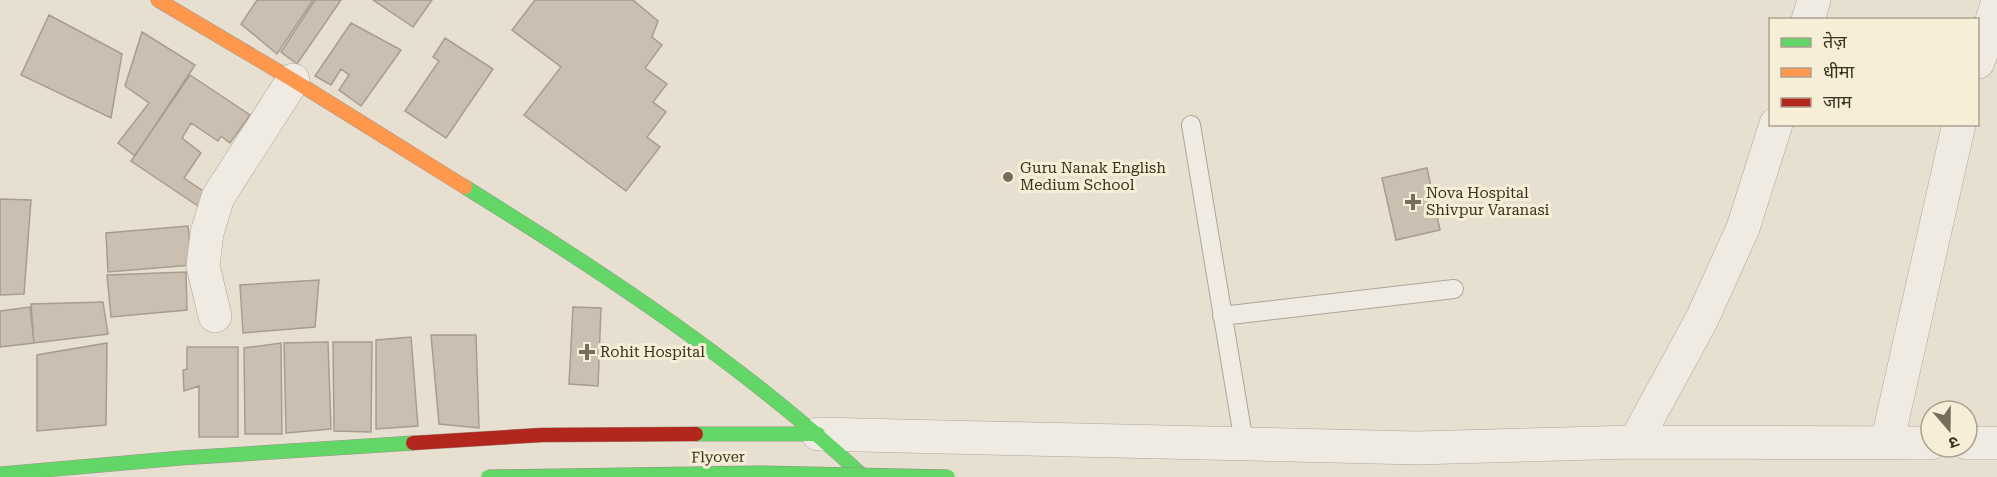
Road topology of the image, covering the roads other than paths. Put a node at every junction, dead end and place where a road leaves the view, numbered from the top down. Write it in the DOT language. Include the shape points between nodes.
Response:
graph roads {
  1 [pos="158,0"];
  2 [pos="1814,0"];
  3 [pos="1992,0"];
  4 [pos="1997,4"];
  5 [pos="1809,18"];
  6 [pos="1979,56"];
  7 [pos="293,80"];
  8 [pos="1191,125"];
  9 [pos="1775,126"];
  10 [pos="1959,126"];
  11 [pos="1454,289"];
  12 [pos="215,316"];
  13 [pos="1222,316"];
  14 [pos="818,434"];
  15 [pos="1635,442"];
  16 [pos="1244,443"];
  17 [pos="1887,443"];
  18 [pos="1919,443"];
  19 [pos="1979,443"];
  20 [pos="1997,443"];
  21 [pos="0,474"];
  22 [pos="488,477"];
  23 [pos="864,477"];
  24 [pos="948,477"];
  1 -- 7 [label="main road"];
  2 -- 5 [label="street"];
  3 -- 4 [label="street"];
  4 -- 6 [label="street"];
  7 -- 12 [label="street" via="218,197 207,233 203,266"];
  7 -- 14 [label="main road" via="535,230 684,331"];
  8 -- 13 [label="lane"];
  9 -- 15 [label="street" via="1743,228 1702,319"];
  10 -- 17 [label="street"];
  11 -- 13 [label="lane"];
  13 -- 16 [label="lane"];
  14 -- 16 [label="street"];
  14 -- 21 [label="main road" via="542,435"];
  14 -- 23 [label="main road"];
  15 -- 16 [label="street" via="1417,447"];
  15 -- 17 [label="street"];
  17 -- 18 [label="street"];
  19 -- 20 [label="street"];
  22 -- 24 [label="main road, Flyover, bridge" via="760,473"];
}
